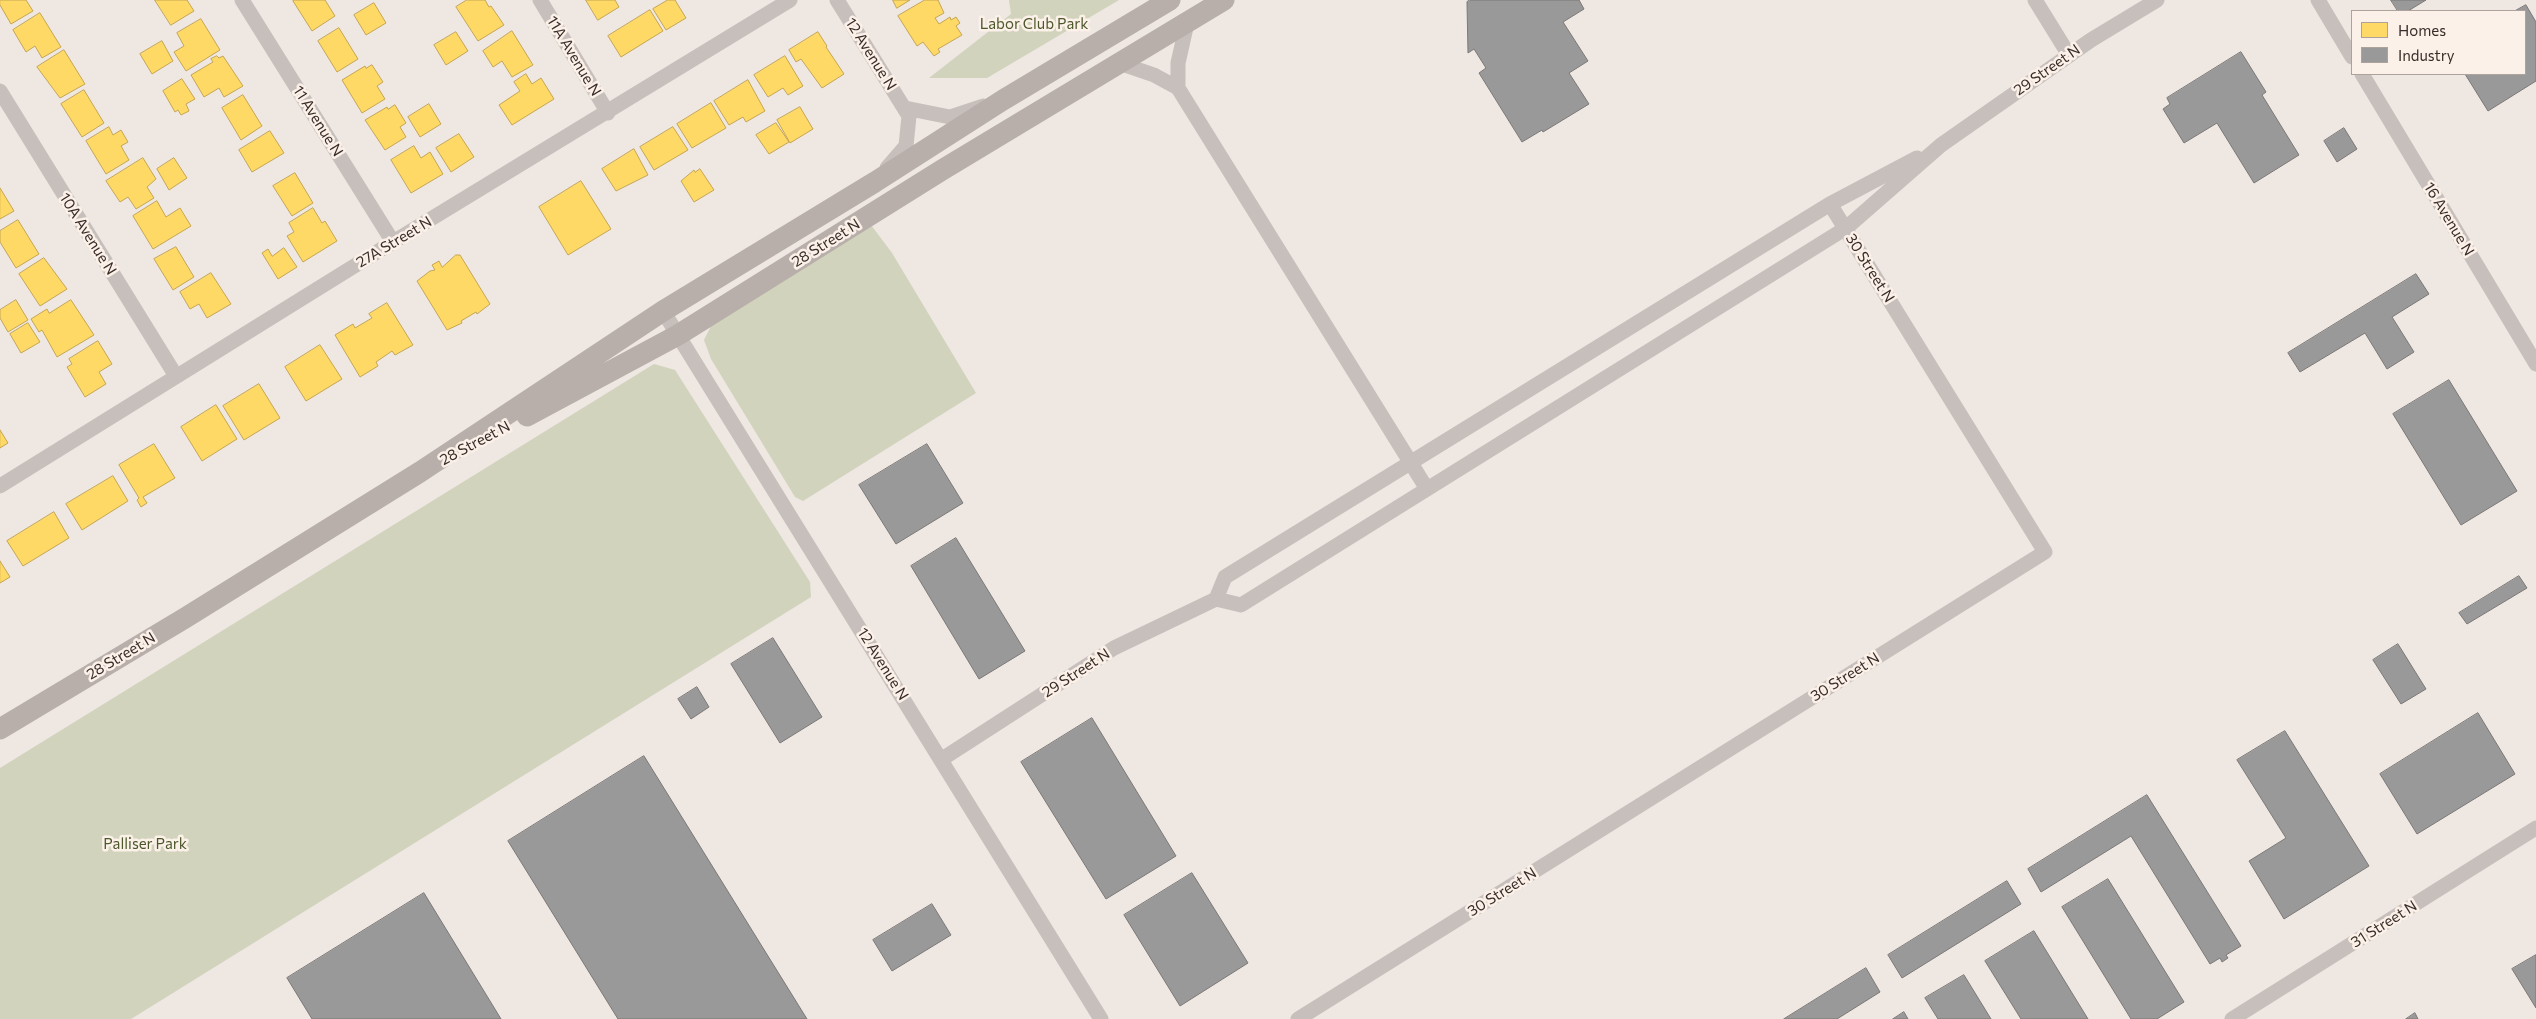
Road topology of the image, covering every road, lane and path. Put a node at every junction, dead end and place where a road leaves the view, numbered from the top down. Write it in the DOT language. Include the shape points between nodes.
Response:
graph roads {
  1 [pos="242,0"];
  2 [pos="540,0"];
  3 [pos="790,0"];
  4 [pos="837,0"];
  5 [pos="1170,0"];
  6 [pos="1224,0"];
  7 [pos="2035,0"];
  8 [pos="2157,0"];
  9 [pos="2318,0"];
  10 [pos="1187,23"];
  11 [pos="2069,55"];
  12 [pos="2351,55"];
  13 [pos="1119,63"];
  14 [pos="2363,75"];
  15 [pos="1178,88"];
  16 [pos="0,91"];
  17 [pos="1004,100"];
  18 [pos="905,108"];
  19 [pos="608,113"];
  20 [pos="1941,145"];
  21 [pos="875,182"];
  22 [pos="1830,204"];
  23 [pos="1846,228"];
  24 [pos="393,242"];
  25 [pos="663,310"];
  26 [pos="678,335"];
  27 [pos="2536,364"];
  28 [pos="176,376"];
  29 [pos="1412,463"];
  30 [pos="420,472"];
  31 [pos="0,486"];
  32 [pos="1427,489"];
  33 [pos="1216,599"];
  34 [pos="0,729"];
  35 [pos="942,759"];
  36 [pos="2536,828"];
  37 [pos="1100,1019"];
  38 [pos="1298,1019"];
  39 [pos="2232,1019"];
  1 -- 24 [label="street, 11 Avenue N"];
  2 -- 19 [label="street, 11A Avenue N"];
  3 -- 19 [label="street, 27A Street N"];
  4 -- 18 [label="street, 12 Avenue N"];
  5 -- 17 [label="main road, 28 Street N"];
  6 -- 10 [label="main road, 28 Street N"];
  7 -- 11 [label="street"];
  8 -- 11 [label="street, 29 Street N"];
  9 -- 12 [label="street"];
  10 -- 13 [label="main road, 28 Street N"];
  10 -- 15 [label="street" via="1178,63"];
  11 -- 20 [label="street, 29 Street N"];
  13 -- 15 [label="street" via="1154,75"];
  13 -- 26 [label="main road, 28 Street N"];
  14 -- 27 [label="street, 16 Avenue N"];
  15 -- 29 [label="street"];
  16 -- 28 [label="street, 10A Avenue N"];
  17 -- 18 [label="street" via="950,117"];
  17 -- 21 [label="main road, 28 Street N"];
  18 -- 21 [label="street, 12 Avenue N" via="909,116 906,146"];
  19 -- 24 [label="street, 27A Street N"];
  20 -- 22 [label="street"];
  20 -- 23 [label="street"];
  21 -- 25 [label="main road, 28 Street N"];
  22 -- 23 [label="street, 30 Street N"];
  22 -- 29 [label="street"];
  23 -- 32 [label="street"];
  23 -- 38 [label="street, 30 Street N" via="2045,552"];
  24 -- 28 [label="street, 27A Street N"];
  25 -- 26 [label="street, 12 Avenue N"];
  25 -- 30 [label="main road, 28 Street N"];
  26 -- 30 [label="main road, 28 Street N"];
  26 -- 35 [label="street, 12 Avenue N"];
  28 -- 31 [label="street, 27A Street N"];
  29 -- 32 [label="street"];
  29 -- 33 [label="street" via="1225,578"];
  30 -- 34 [label="main road, 28 Street N"];
  32 -- 33 [label="street" via="1241,605"];
  33 -- 35 [label="street, 29 Street N" via="1114,648"];
  35 -- 37 [label="street, 12 Avenue N"];
  36 -- 39 [label="street, 31 Street N"];
}
